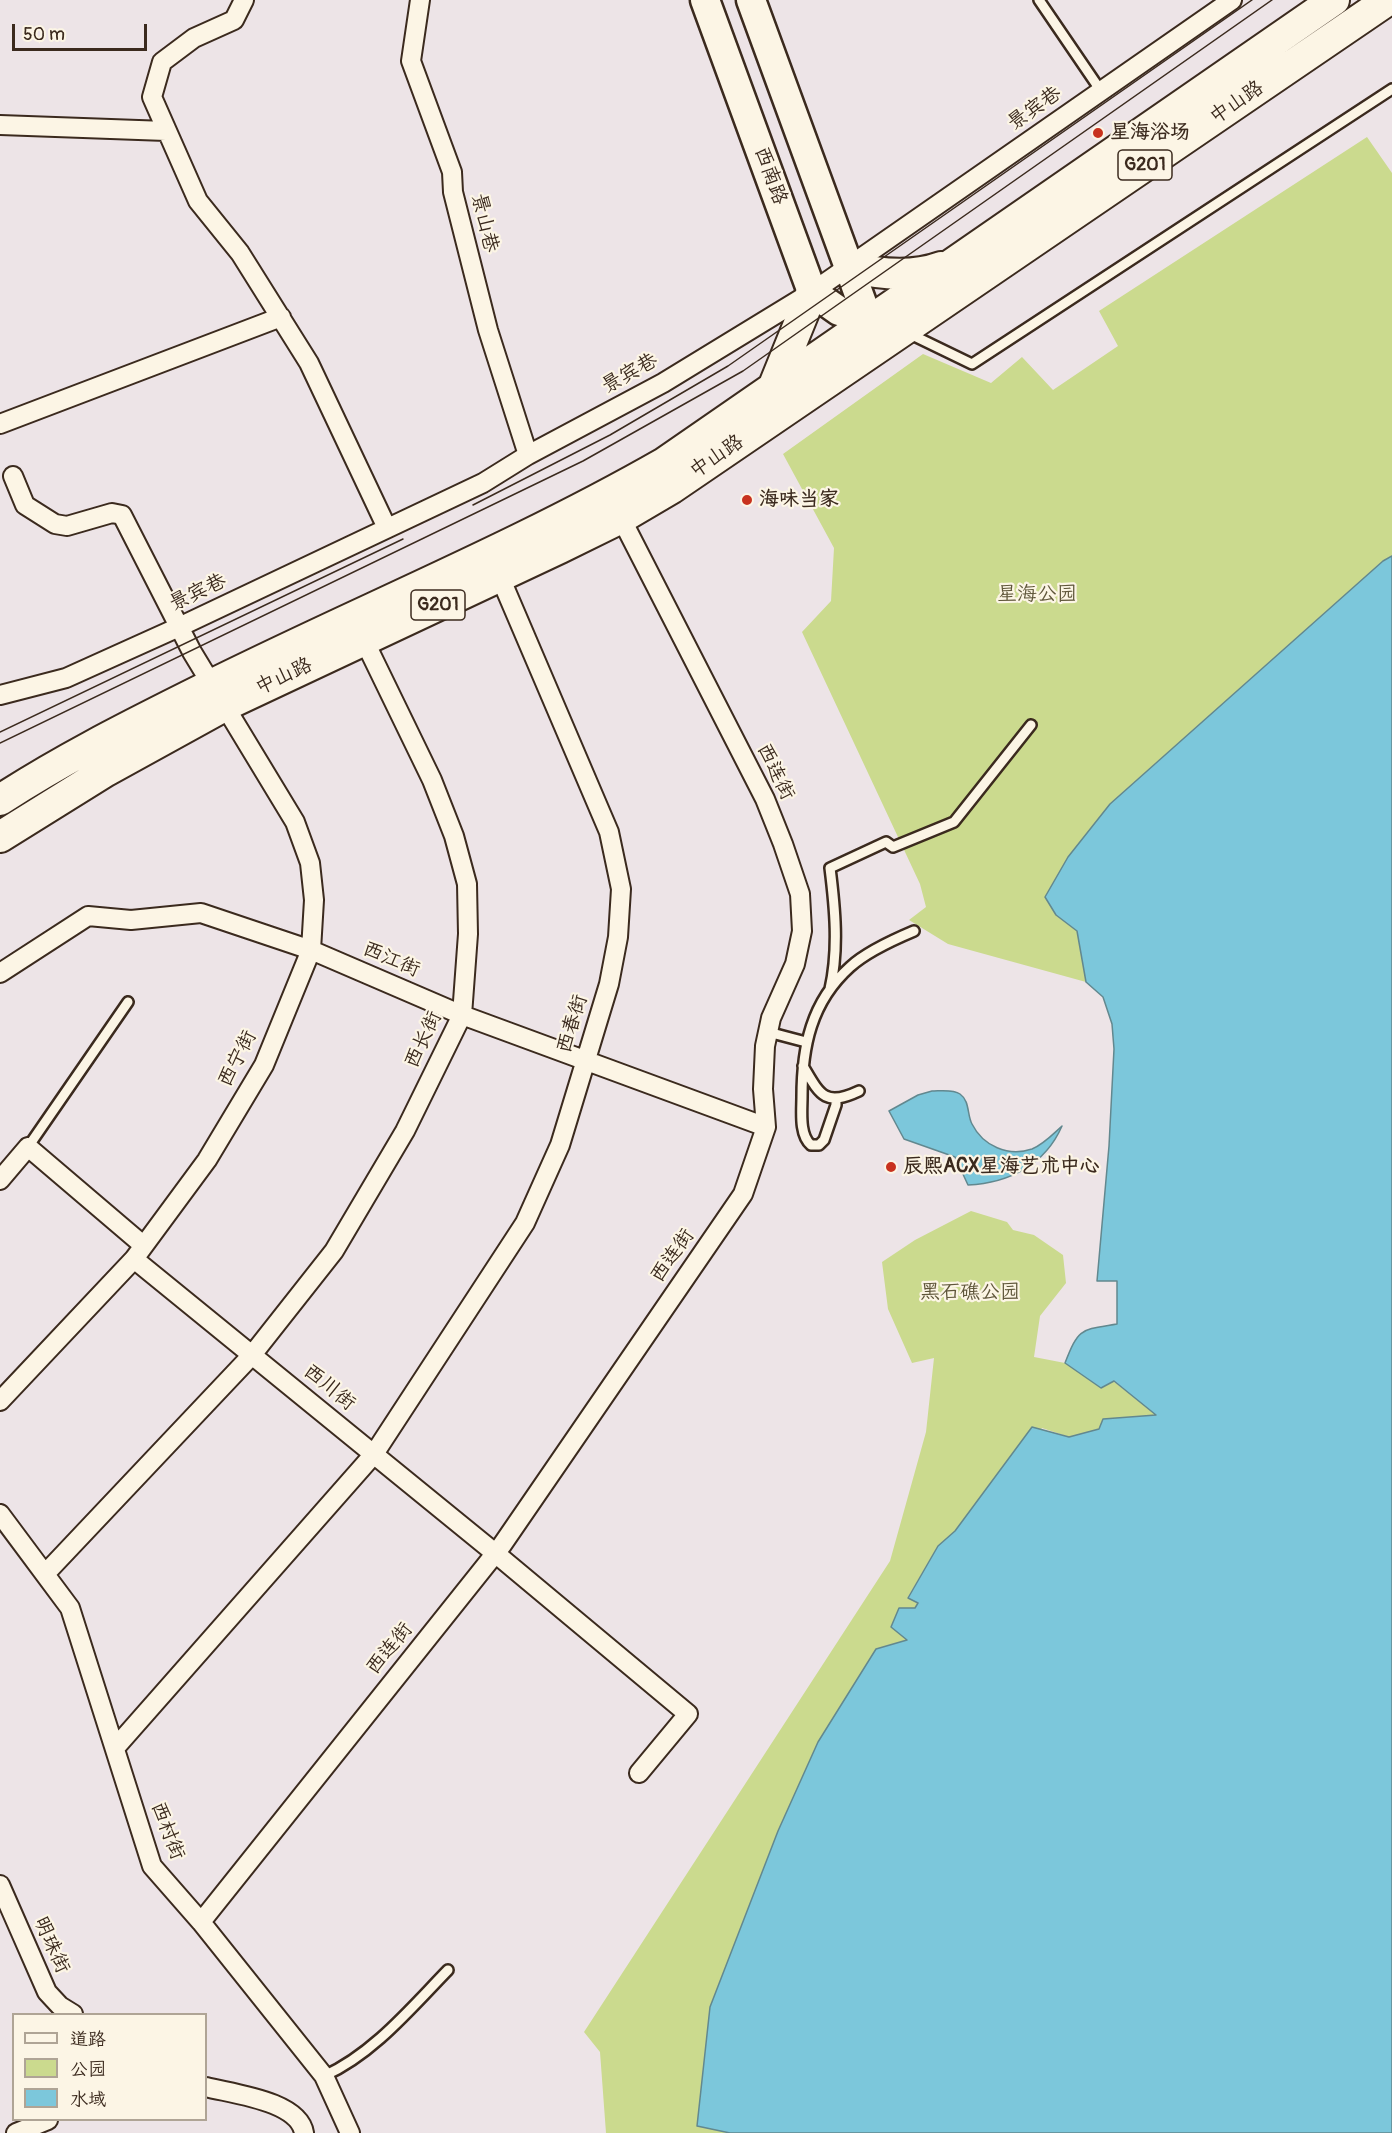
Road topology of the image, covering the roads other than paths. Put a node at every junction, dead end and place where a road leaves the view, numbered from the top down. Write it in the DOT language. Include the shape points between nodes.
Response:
graph roads {
  1 [pos="244,0"];
  2 [pos="420,0"];
  3 [pos="705,0"];
  4 [pos="751,0"];
  5 [pos="1039,0"];
  6 [pos="1230,0"];
  7 [pos="1334,0"];
  8 [pos="1388,0"];
  9 [pos="1392,89"];
  10 [pos="1101,91"];
  11 [pos="0,125"];
  12 [pos="166,131"];
  13 [pos="955,262"];
  14 [pos="849,267"];
  15 [pos="812,292"];
  16 [pos="281,317"];
  17 [pos="869,322"];
  18 [pos="903,331"];
  19 [pos="866,356"];
  20 [pos="773,388"];
  21 [pos="0,424"];
  22 [pos="528,455"];
  23 [pos="13,476"];
  24 [pos="621,518"];
  25 [pos="387,528"];
  26 [pos="500,577"];
  27 [pos="179,627"];
  28 [pos="364,640"];
  29 [pos="0,695"];
  30 [pos="217,695"];
  31 [pos="1031,725"];
  32 [pos="0,801"];
  33 [pos="0,837"];
  34 [pos="914,931"];
  35 [pos="311,950"];
  36 [pos="0,973"];
  37 [pos="830,989"];
  38 [pos="128,1002"];
  39 [pos="462,1015"];
  40 [pos="768,1032"];
  41 [pos="806,1042"];
  42 [pos="586,1060"];
  43 [pos="802,1064"];
  44 [pos="860,1090"];
  45 [pos="836,1099"];
  46 [pos="766,1127"];
  47 [pos="28,1147"];
  48 [pos="0,1180"];
  49 [pos="138,1252"];
  50 [pos="252,1355"];
  51 [pos="0,1401"];
  52 [pos="374,1454"];
  53 [pos="0,1514"];
  54 [pos="495,1553"];
  55 [pos="45,1574"];
  56 [pos="115,1748"];
  57 [pos="639,1773"];
  58 [pos="0,1884"];
  59 [pos="201,1922"];
  60 [pos="448,1970"];
  61 [pos="71,2013"];
  62 [pos="324,2076"];
  63 [pos="207,2087"];
  64 [pos="46,2121"];
  65 [pos="16,2133"];
  66 [pos="304,2133"];
  67 [pos="350,2133"];
  1 -- 12 [label="street" via="234,20 194,38 162,62 153,97"];
  2 -- 22 [label="street, 景山巷" via="411,61 452,172 453,192 488,330"];
  3 -- 15 [label="main road, 西南路"];
  4 -- 14 [label="main road"];
  5 -- 10 [label="lane"];
  6 -- 10 [label="street, 景宾巷"];
  7 -- 13 [label="highway, 中山路 / G201"];
  8 -- 18 [label="highway, 中山路 / G201"];
  9 -- 18 [label="lane" via="972,364"];
  10 -- 14 [label="street, 景宾巷"];
  11 -- 12 [label="street"];
  12 -- 16 [label="street" via="198,201 240,253"];
  13 -- 14 [label="highway" via="935,269 893,274"];
  13 -- 17 [label="highway, 中山路 / G201"];
  14 -- 15 [label="street, 景宾巷"];
  14 -- 17 [label="main road"];
  15 -- 17 [label="main road" via="839,311"];
  15 -- 20 [label="highway"];
  15 -- 22 [label="street, 景宾巷" via="663,383"];
  16 -- 21 [label="street"];
  16 -- 25 [label="street" via="309,363"];
  17 -- 18 [label="main road"];
  17 -- 19 [label="main road" via="871,339"];
  17 -- 20 [label="highway, 中山路 / G201"];
  18 -- 19 [label="highway, 中山路 / G201"];
  19 -- 24 [label="highway, 中山路 / G201" via="672,488"];
  20 -- 30 [label="highway, 中山路 / G201" via="664,464 610,494"];
  22 -- 25 [label="street, 景宾巷" via="483,483"];
  23 -- 27 [label="street, 西宁街" via="25,504 55,524 67,526 112,513 122,515"];
  24 -- 26 [label="highway, 中山路 / G201"];
  24 -- 40 [label="street, 西连街" via="765,799 800,894 802,931 795,964"];
  25 -- 27 [label="street, 景宾巷"];
  26 -- 28 [label="highway, 中山路 / G201"];
  26 -- 42 [label="street, 西春街" via="609,832 621,889 618,937 609,984"];
  27 -- 29 [label="street, 景宾巷" via="66,678"];
  27 -- 30 [label="street, 西宁街"];
  28 -- 30 [label="highway, 中山路 / G201"];
  28 -- 39 [label="street, 西长街" via="432,780 466,884 468,934"];
  30 -- 32 [label="highway, 中山路 / G201" via="88,747"];
  30 -- 33 [label="highway, 中山路 / G201"];
  30 -- 35 [label="street, 西宁街" via="295,822 310,863 314,900"];
  31 -- 37 [label="lane" via="954,822 893,846 886,842 830,868 835,904 835,967"];
  34 -- 37 [label="lane" via="850,966"];
  35 -- 36 [label="street, 西江街" via="201,913 130,920 88,916"];
  35 -- 39 [label="street, 西江街"];
  35 -- 49 [label="street, 西宁街" via="264,1065 207,1160"];
  37 -- 41 [label="lane"];
  38 -- 47 [label="lane"];
  39 -- 42 [label="street, 西江街"];
  39 -- 50 [label="street, 西长街" via="405,1131 334,1251"];
  40 -- 41 [label="lane"];
  40 -- 46 [label="street, 西连街" via="763,1089"];
  41 -- 43 [label="lane"];
  42 -- 46 [label="street, 西江街"];
  42 -- 52 [label="street, 西春街" via="560,1145 525,1223"];
  43 -- 45 [label="lane" via="816,1088"];
  43 -- 45 [label="lane" via="803,1130 811,1145 824,1140"];
  44 -- 45 [label="lane"];
  46 -- 54 [label="street, 西连街" via="743,1194"];
  47 -- 48 [label="street"];
  47 -- 49 [label="street, 西川街"];
  49 -- 50 [label="street, 西川街"];
  49 -- 51 [label="street, 西宁街"];
  50 -- 52 [label="street, 西川街"];
  50 -- 55 [label="street, 西长街"];
  52 -- 54 [label="street, 西川街"];
  52 -- 56 [label="street, 西春街"];
  53 -- 55 [label="street, 西村街"];
  54 -- 57 [label="street, 西川街" via="688,1714"];
  54 -- 59 [label="street, 西连街"];
  55 -- 56 [label="street, 西村街" via="70,1608"];
  56 -- 59 [label="street, 西村街" via="152,1866"];
  58 -- 61 [label="street, 明珠街" via="47,1992"];
  59 -- 62 [label="street, 西村街"];
  60 -- 62 [label="lane" via="398,2022 345,2067"];
  62 -- 67 [label="street, 西村街"];
  63 -- 66 [label="street" via="278,2106 293,2114 303,2125"];
  64 -- 65 [label="street"];
}
